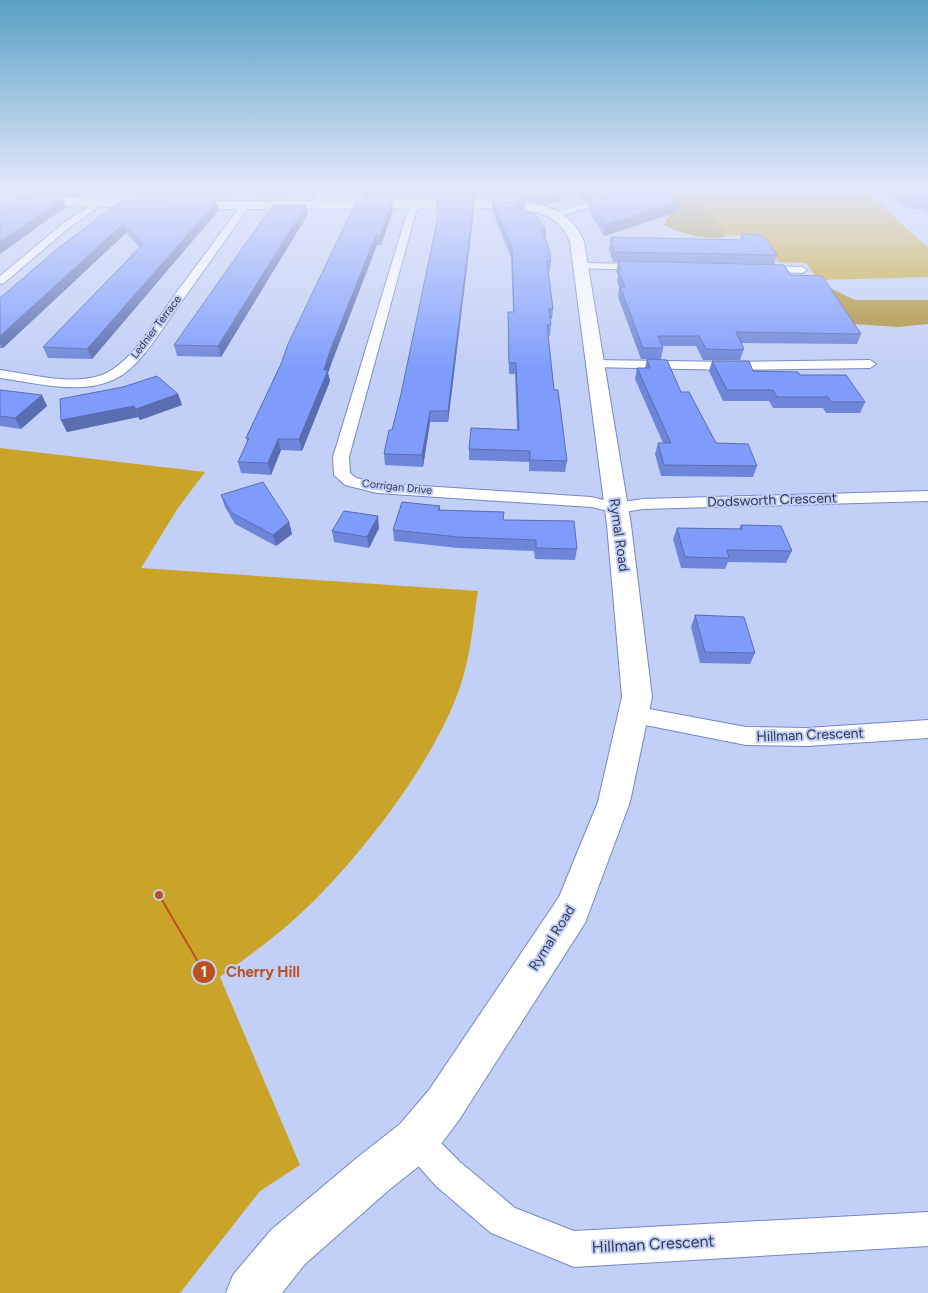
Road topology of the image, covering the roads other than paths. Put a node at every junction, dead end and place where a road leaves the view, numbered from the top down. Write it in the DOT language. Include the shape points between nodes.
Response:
graph roads {
  1 [pos="38,249"];
  2 [pos="213,249"];
  3 [pos="401,249"];
  4 [pos="577,249"];
  5 [pos="580,266"];
  6 [pos="654,267"];
  7 [pos="749,268"];
  8 [pos="802,270"];
  9 [pos="0,281"];
  10 [pos="596,364"];
  11 [pos="870,364"];
  12 [pos="0,374"];
  13 [pos="928,496"];
  14 [pos="617,508"];
  15 [pos="633,714"];
  16 [pos="928,729"];
  17 [pos="416,1140"];
  18 [pos="928,1229"];
  19 [pos="251,1293"];
  1 -- 9 [label="street"];
  2 -- 12 [label="street, Lednier Terrace" via="132,360 119,371 102,380 82,383"];
  3 -- 14 [label="street, Corrigan Drive" via="341,457 342,475 351,482 377,488 591,502"];
  4 -- 5 [label="street, Rymal Road"];
  5 -- 6 [label="street"];
  5 -- 10 [label="street, Rymal Road"];
  7 -- 8 [label="street"];
  10 -- 11 [label="street"];
  10 -- 14 [label="street, Rymal Road"];
  13 -- 14 [label="street, Dodsworth Crescent" via="644,504"];
  14 -- 15 [label="street, Rymal Road" via="637,697"];
  15 -- 16 [label="street, Hillman Crescent" via="746,736 807,737"];
  15 -- 17 [label="street, Rymal Road" via="614,802 572,910 444,1104"];
  17 -- 18 [label="street, Hillman Crescent" via="448,1174 504,1221 574,1249"];
  17 -- 19 [label="street, Rymal Road" via="288,1247"];
}
